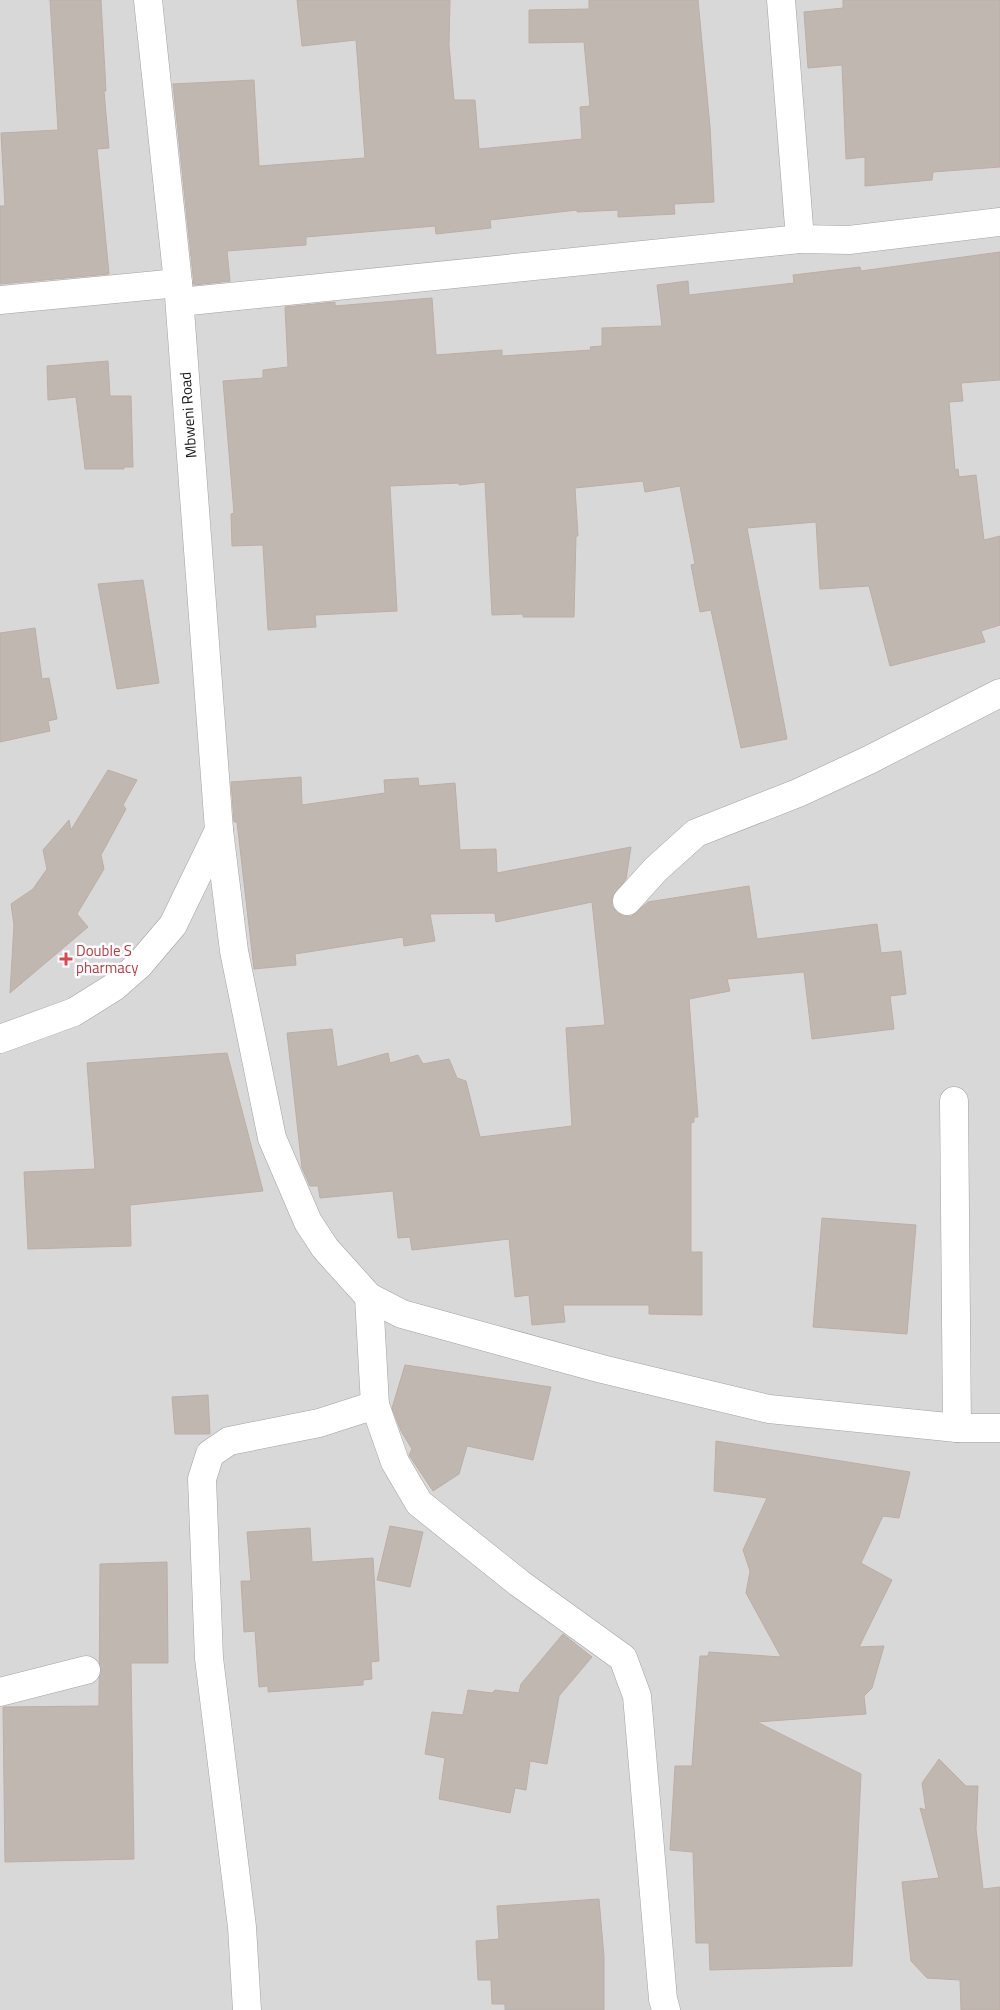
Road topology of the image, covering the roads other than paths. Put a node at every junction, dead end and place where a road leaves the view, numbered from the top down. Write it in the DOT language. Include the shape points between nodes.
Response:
graph roads {
  1 [pos="148,0"];
  2 [pos="781,0"];
  3 [pos="1000,222"];
  4 [pos="800,238"];
  5 [pos="179,293"];
  6 [pos="0,300"];
  7 [pos="1000,693"];
  8 [pos="219,830"];
  9 [pos="627,901"];
  10 [pos="0,1038"];
  11 [pos="954,1101"];
  12 [pos="369,1298"];
  13 [pos="375,1405"];
  14 [pos="957,1428"];
  15 [pos="1000,1428"];
  16 [pos="86,1670"];
  17 [pos="0,1692"];
  18 [pos="247,2010"];
  19 [pos="666,2010"];
  1 -- 5 [label="street, Mbweni Road"];
  2 -- 4 [label="street"];
  3 -- 4 [label="street" via="849,240"];
  4 -- 5 [label="street"];
  5 -- 6 [label="street"];
  5 -- 8 [label="street, Mbweni Road"];
  7 -- 9 [label="street" via="870,760 696,833"];
  8 -- 10 [label="street" via="173,925 139,965 114,987 74,1012"];
  8 -- 12 [label="street, Mbweni Road" via="234,951 272,1138 308,1222 324,1248"];
  11 -- 14 [label="street"];
  12 -- 13 [label="street"];
  12 -- 14 [label="street" via="410,1316 602,1369 770,1410"];
  13 -- 18 [label="street" via="318,1423 229,1441 210,1454 202,1479 209,1658 242,1927"];
  13 -- 19 [label="street" via="395,1462 419,1503 519,1583 622,1658 637,1696"];
  14 -- 15 [label="street"];
  16 -- 17 [label="street"];
}
